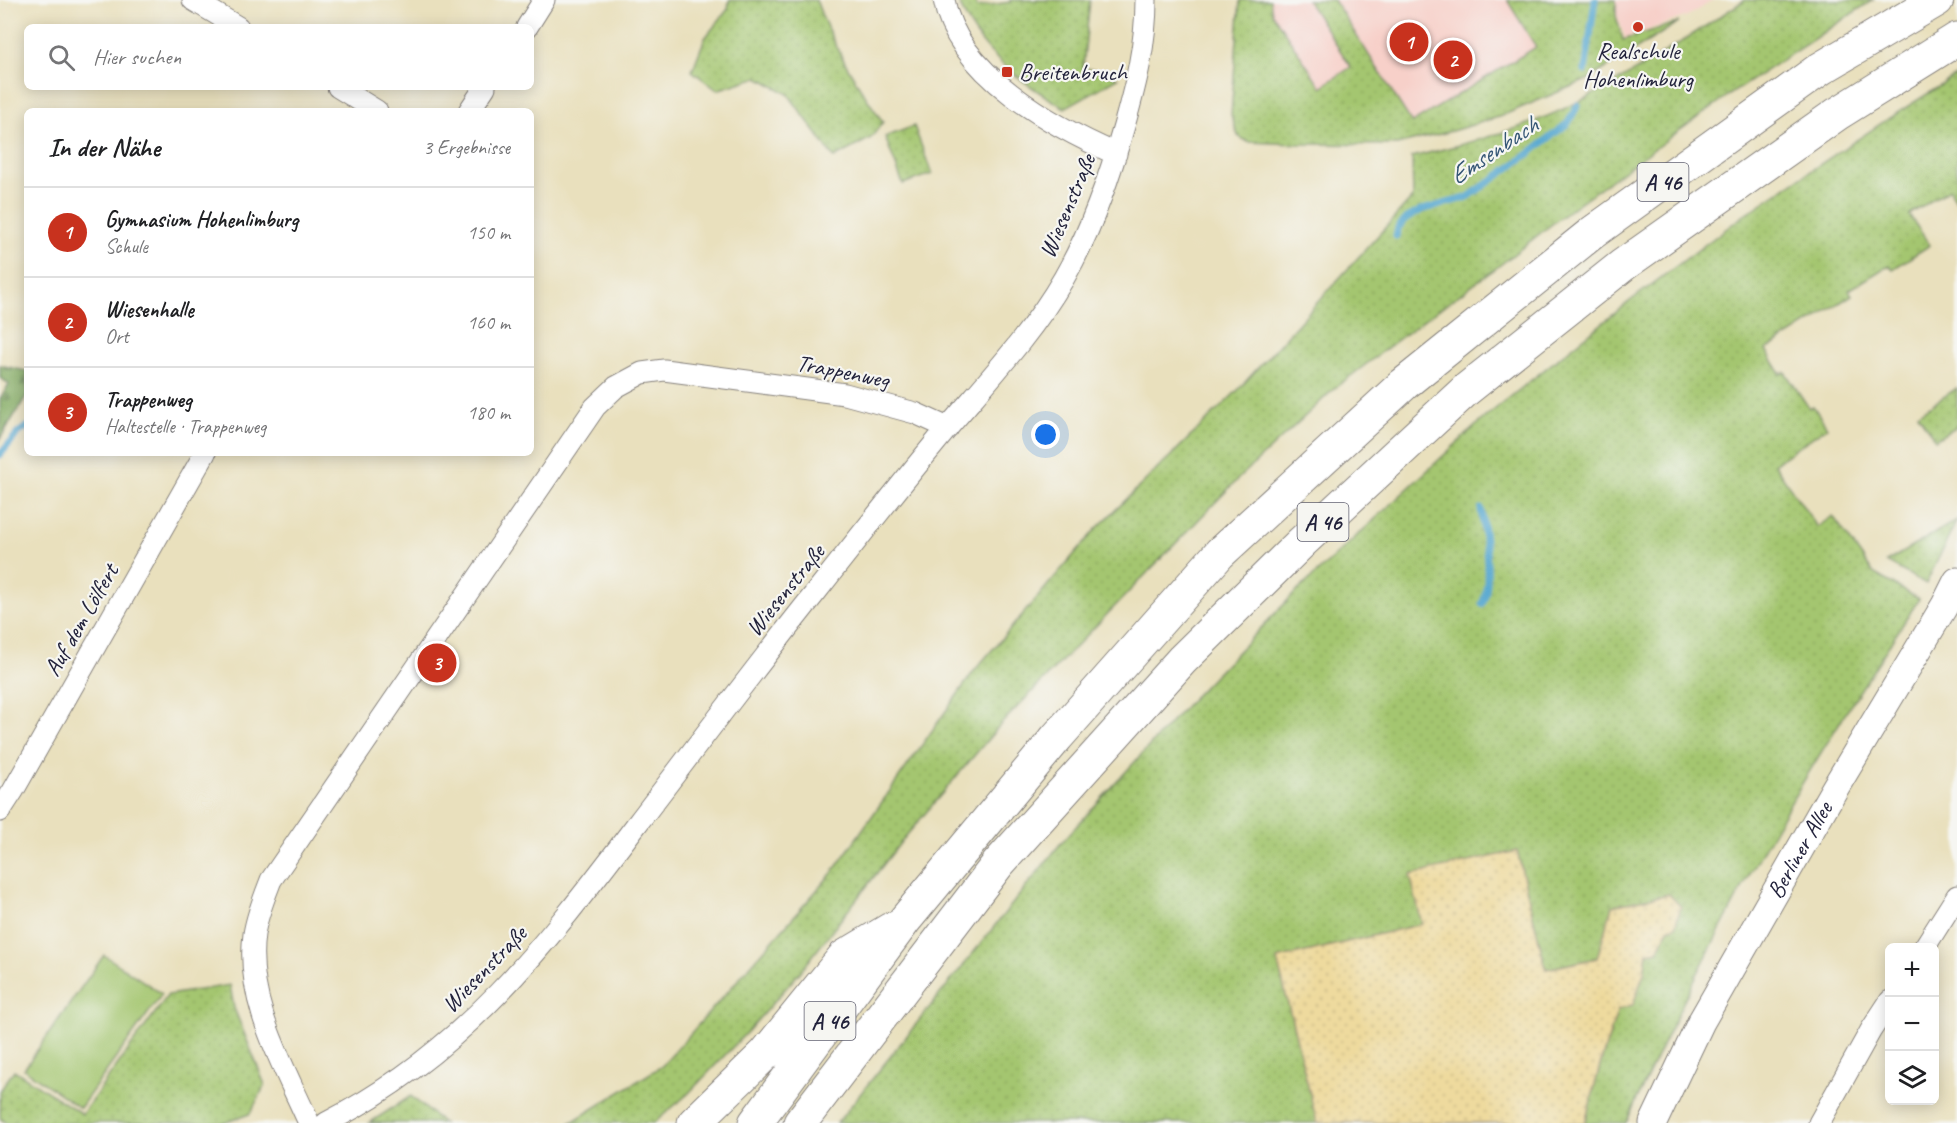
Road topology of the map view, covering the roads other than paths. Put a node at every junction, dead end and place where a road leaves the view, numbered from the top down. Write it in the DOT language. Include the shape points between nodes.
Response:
graph roads {
  1 [pos="193,0"];
  2 [pos="544,0"];
  3 [pos="944,0"];
  4 [pos="1146,0"];
  5 [pos="1937,0"];
  6 [pos="233,24"];
  7 [pos="528,24"];
  8 [pos="1957,39"];
  9 [pos="343,90"];
  10 [pos="483,90"];
  11 [pos="372,108"];
  12 [pos="470,108"];
  13 [pos="1116,154"];
  14 [pos="948,428"];
  15 [pos="203,456"];
  16 [pos="1957,581"];
  17 [pos="0,811"];
  18 [pos="1957,896"];
  19 [pos="905,920"];
  20 [pos="1927,943"];
  21 [pos="1885,1009"];
  22 [pos="309,1123"];
  23 [pos="326,1123"];
  24 [pos="694,1123"];
  25 [pos="755,1123"];
  26 [pos="800,1123"];
  27 [pos="1653,1123"];
  28 [pos="1819,1123"];
  1 -- 6 [label="street"];
  2 -- 7 [label="street"];
  3 -- 13 [label="street" via="966,50 1005,91 1068,131"];
  4 -- 13 [label="street, Wiesenstraße" via="1146,28 1136,83"];
  5 -- 19 [label="highway, A 46" via="1811,75 1592,233 1404,384 1220,553 1057,737"];
  8 -- 26 [label="highway, A 46" via="1837,114 1623,265 1467,389 1302,542 1182,660 998,864"];
  9 -- 11 [label="street"];
  10 -- 12 [label="street"];
  13 -- 14 [label="street, Wiesenstraße" via="1083,243 1055,293 1014,350"];
  14 -- 22 [label="street, Trappenweg" via="897,407 845,394 664,370 642,373 616,387 595,407 271,880 254,934 256,988 261,1011"];
  14 -- 23 [label="street, Wiesenstraße" via="766,654 571,913 497,996 425,1062 358,1107"];
  15 -- 17 [label="street, Auf dem Lölfert"];
  16 -- 27 [label="street, Berliner Allee" via="1701,1022"];
  18 -- 20 [label="street"];
  19 -- 24 [label="highway" via="844,957 766,1053"];
  19 -- 25 [label="highway, A 46"];
  21 -- 28 [label="street"];
}
